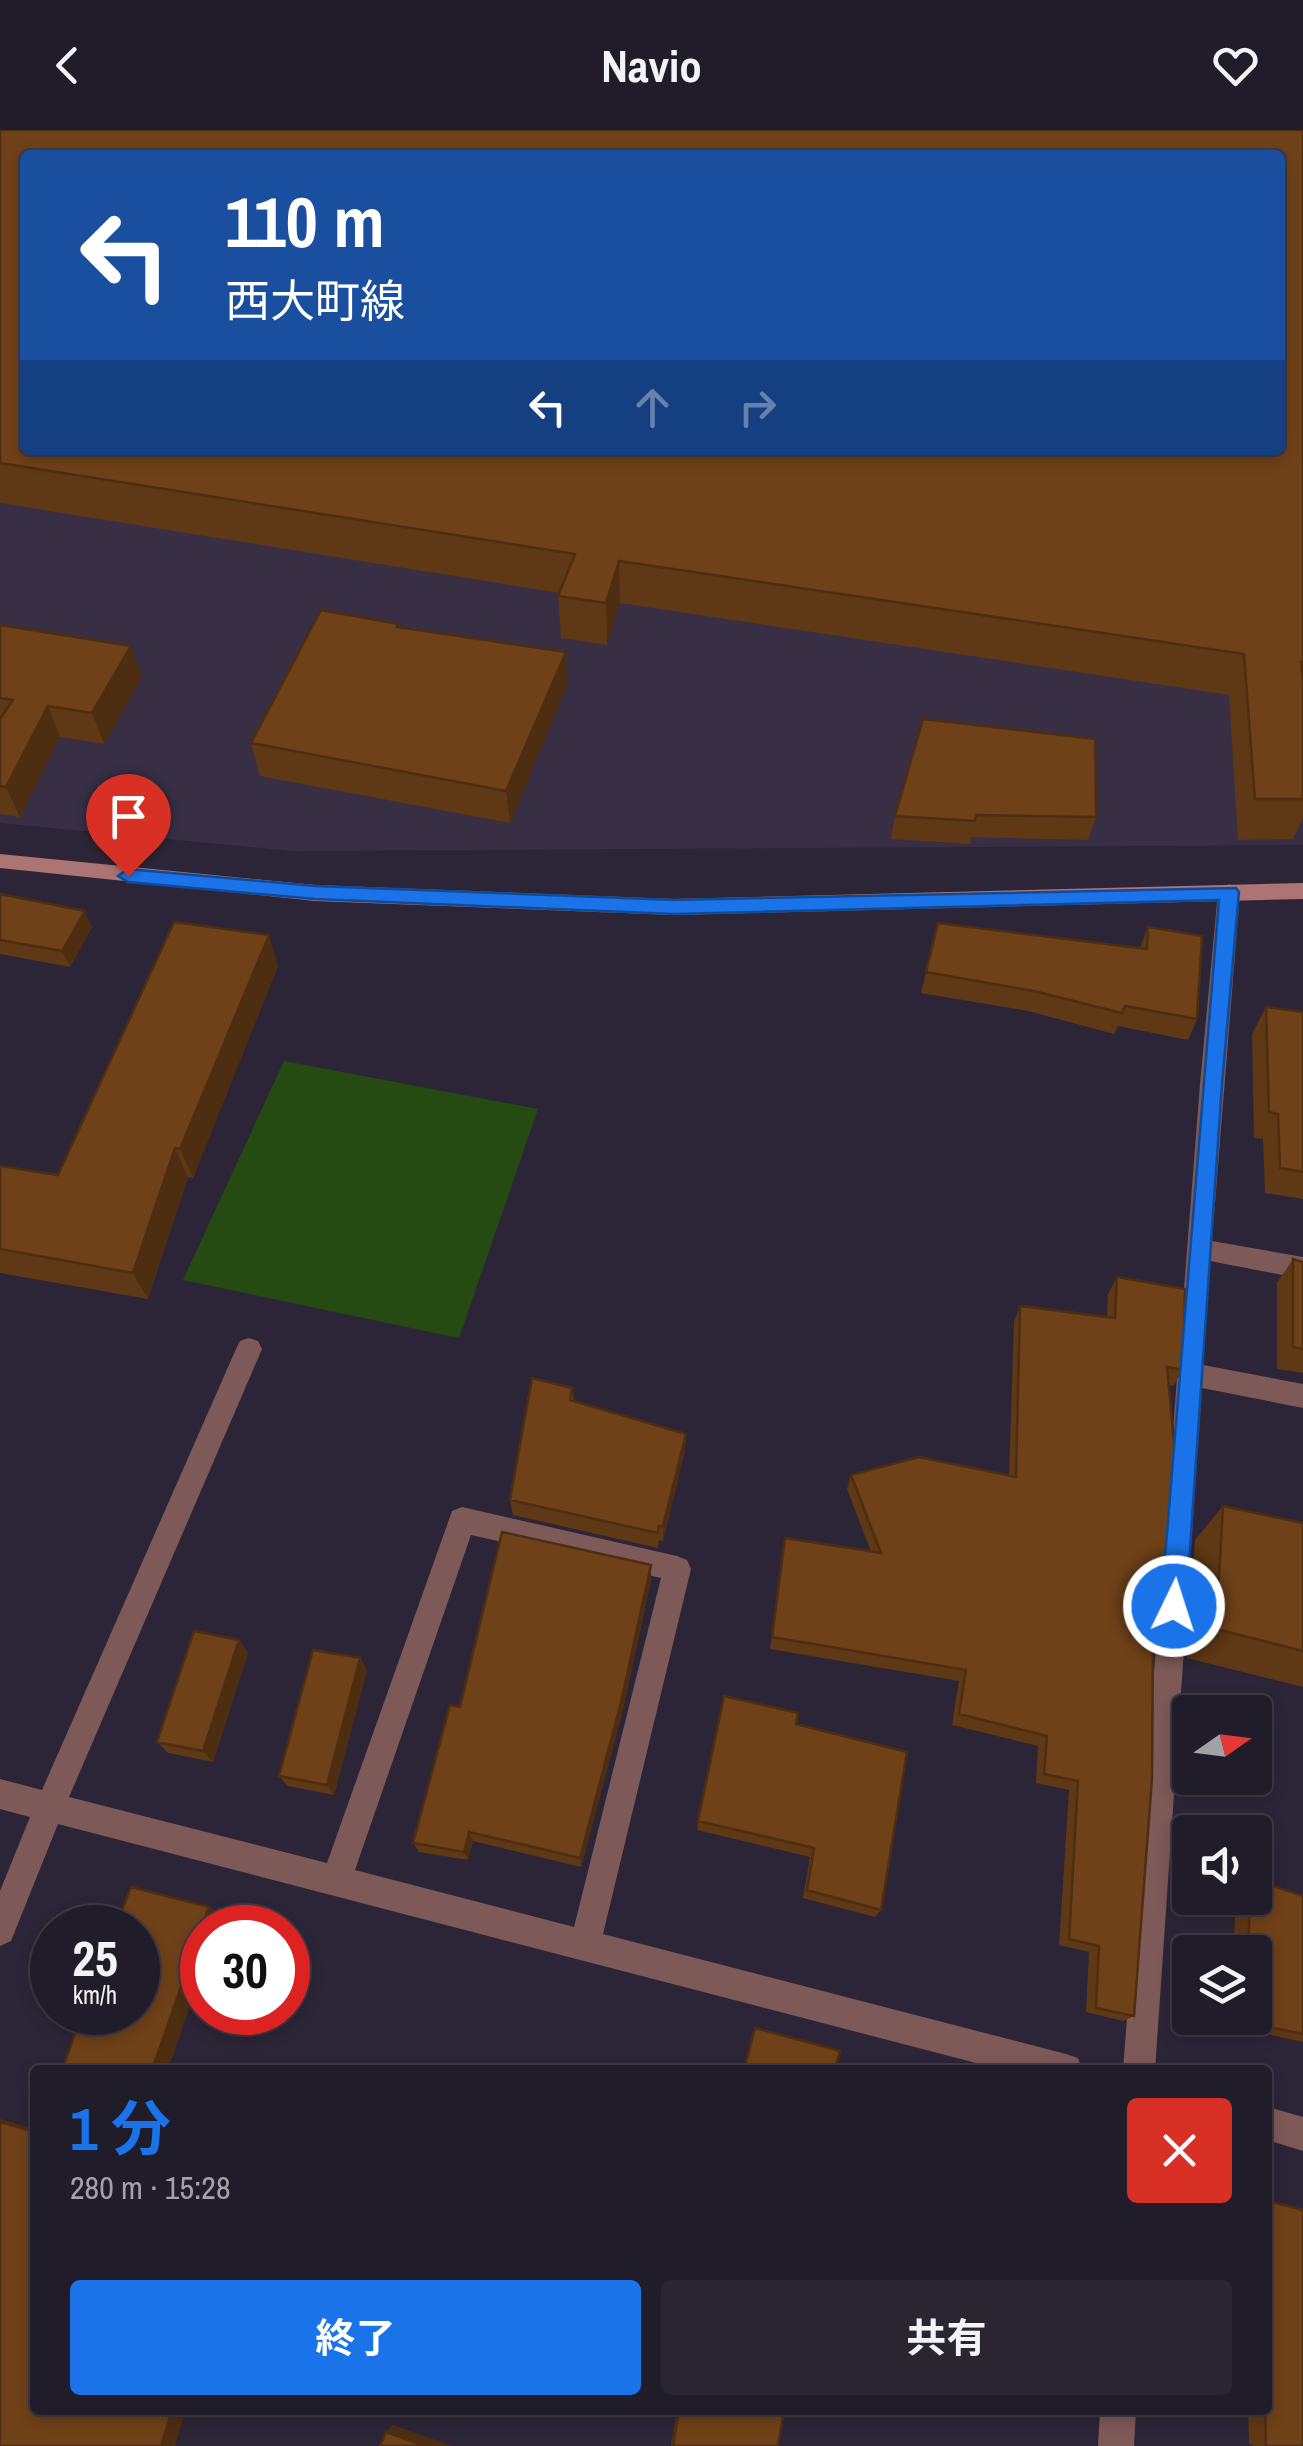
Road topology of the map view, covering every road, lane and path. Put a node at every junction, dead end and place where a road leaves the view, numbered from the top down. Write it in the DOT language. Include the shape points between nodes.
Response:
graph roads {
  1 [pos="0,861"];
  2 [pos="1303,891"];
  3 [pos="1229,892"];
  4 [pos="1200,1249"];
  5 [pos="1303,1268"];
  6 [pos="249,1350"];
  7 [pos="1190,1374"];
  8 [pos="1303,1396"];
  9 [pos="0,1794"];
  10 [pos="49,1808"];
  11 [pos="336,1884"];
  12 [pos="0,1930"];
  13 [pos="584,1948"];
  14 [pos="1046,2065"];
  15 [pos="1140,2065"];
  16 [pos="1272,2125"];
  17 [pos="1303,2134"];
  18 [pos="1118,2415"];
  19 [pos="1116,2446"];
  1 -- 3 [label="street" via="315,892 674,907"];
  2 -- 3 [label="street"];
  3 -- 4 [label="street"];
  4 -- 5 [label="street"];
  4 -- 7 [label="street"];
  6 -- 10 [label="street"];
  7 -- 8 [label="street"];
  7 -- 15 [label="street"];
  9 -- 10 [label="street"];
  10 -- 11 [label="street"];
  10 -- 12 [label="street"];
  11 -- 13 [label="street"];
  11 -- 13 [label="street" via="462,1520 678,1569"];
  13 -- 14 [label="street"];
  16 -- 17 [label="street"];
  18 -- 19 [label="street"];
}
